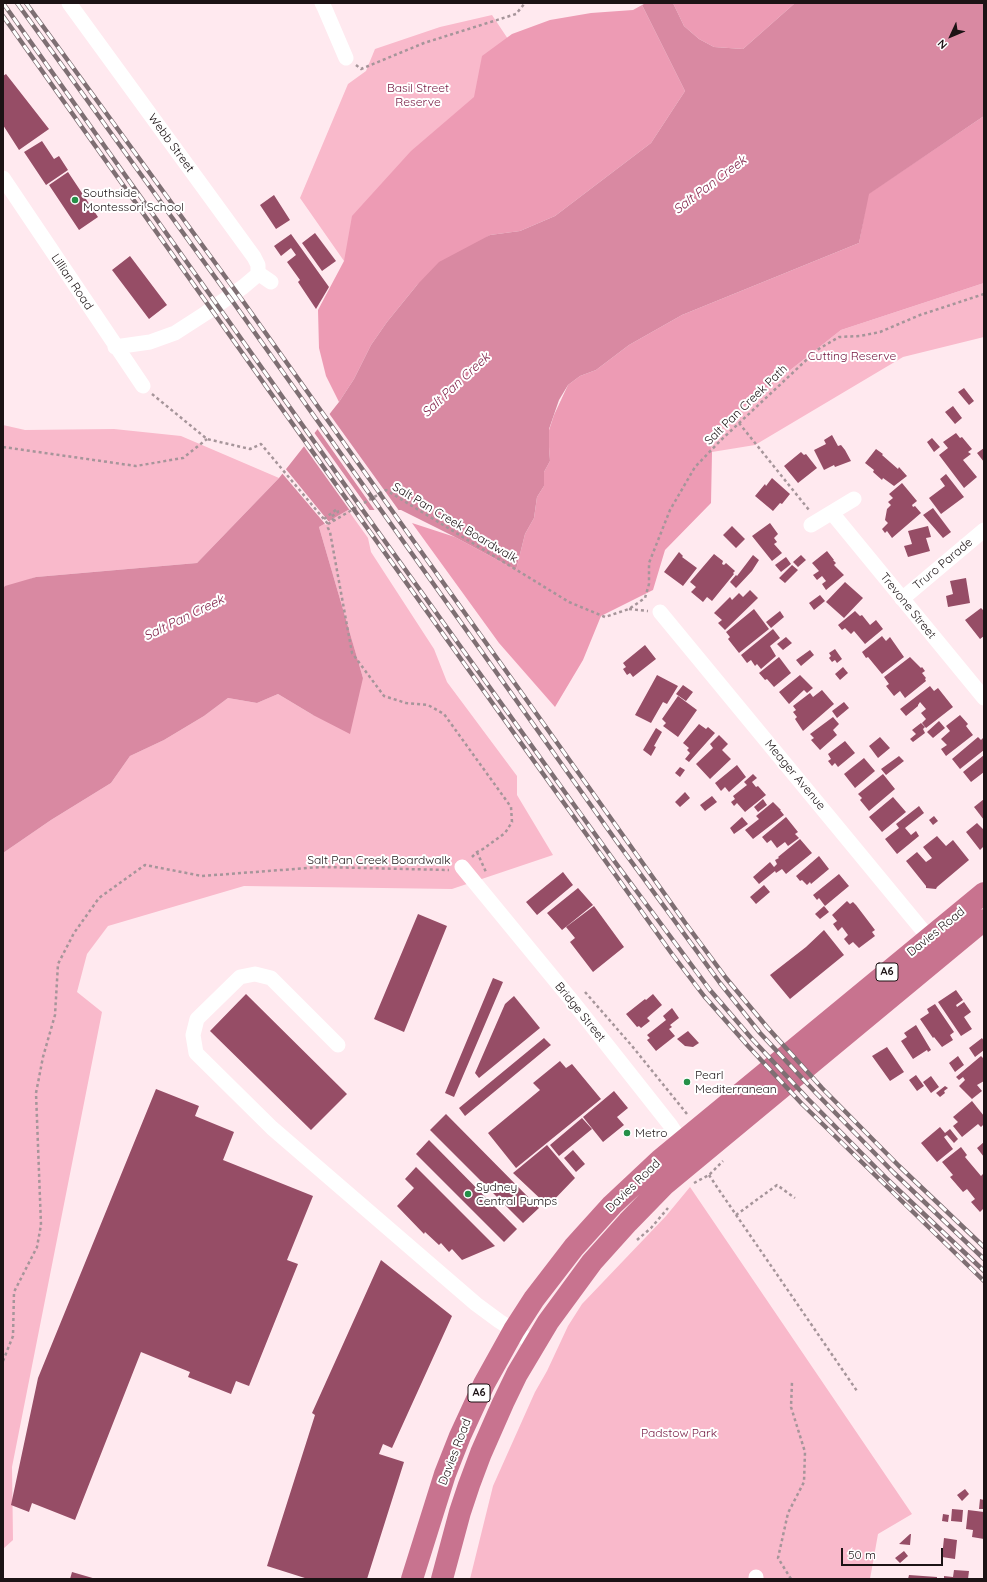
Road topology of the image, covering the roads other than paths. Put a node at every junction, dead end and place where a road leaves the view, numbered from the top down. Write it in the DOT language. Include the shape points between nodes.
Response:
graph roads {
  1 [pos="69,3"];
  2 [pos="322,3"];
  3 [pos="346,58"];
  4 [pos="3,178"];
  5 [pos="258,273"];
  6 [pos="271,282"];
  7 [pos="115,347"];
  8 [pos="143,386"];
  9 [pos="854,499"];
  10 [pos="832,513"];
  11 [pos="815,523"];
  12 [pos="984,530"];
  13 [pos="902,599"];
  14 [pos="660,612"];
  15 [pos="984,698"];
  16 [pos="462,867"];
  17 [pos="984,893"];
  18 [pos="984,920"];
  19 [pos="965,936"];
  20 [pos="929,938"];
  21 [pos="338,1045"];
  22 [pos="805,1054"];
  23 [pos="682,1141"];
  24 [pos="692,1161"];
  25 [pos="514,1330"];
  26 [pos="535,1344"];
  27 [pos="412,1579"];
  28 [pos="442,1579"];
  1 -- 5 [label="street, Webb Street" via="254,257"];
  2 -- 3 [label="street"];
  4 -- 7 [label="street, Lillian Road"];
  5 -- 6 [label="street"];
  5 -- 7 [label="street" via="243,287 175,333 150,342"];
  7 -- 8 [label="street, Lillian Road"];
  9 -- 10 [label="street"];
  10 -- 11 [label="street"];
  10 -- 13 [label="street, Trevone Street"];
  12 -- 13 [label="street, Truro Parade"];
  13 -- 15 [label="street, Trevone Street"];
  14 -- 20 [label="street, Meager Avenue"];
  16 -- 23 [label="street, Bridge Street"];
  17 -- 20 [label="highway, Davies Road / A6"];
  18 -- 19 [label="highway, Davies Road / A6"];
  19 -- 20 [label="highway"];
  19 -- 22 [label="highway, Davies Road / A6"];
  20 -- 22 [label="highway, Davies Road / A6"];
  21 -- 25 [label="street" via="271,978 255,974 240,977 197,1019 193,1034 196,1052 272,1128 476,1304"];
  22 -- 23 [label="highway, Davies Road / A6" via="764,1073"];
  22 -- 24 [label="highway, Davies Road / A6" via="780,1088"];
  23 -- 24 [label="street, Bridge Street"];
  23 -- 25 [label="highway, Davies Road / A6" via="624,1194 574,1247 534,1298"];
  24 -- 26 [label="highway, Davies Road / A6" via="610,1240 569,1292"];
  25 -- 26 [label="street"];
  25 -- 27 [label="highway, Davies Road / A6" via="484,1384 460,1436"];
  26 -- 28 [label="highway, Davies Road / A6" via="503,1403 480,1454 460,1512"];
}
